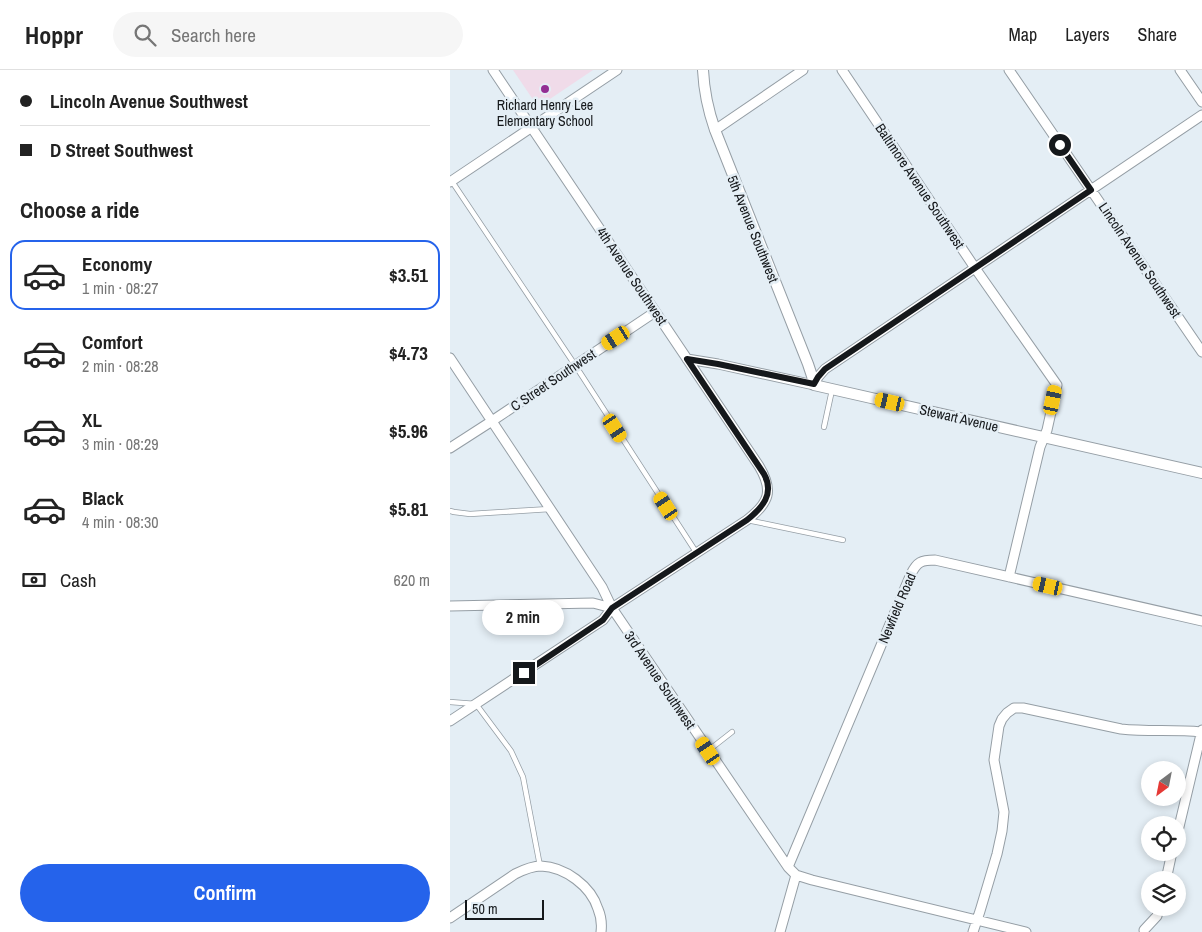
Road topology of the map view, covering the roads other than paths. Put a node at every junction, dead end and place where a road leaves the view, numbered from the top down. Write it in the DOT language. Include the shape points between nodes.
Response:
graph roads {
  1 [pos="493,70"];
  2 [pos="617,70"];
  3 [pos="703,70"];
  4 [pos="803,70"];
  5 [pos="842,70"];
  6 [pos="1009,70"];
  7 [pos="1180,70"];
  8 [pos="1202,102"];
  9 [pos="1202,115"];
  10 [pos="532,127"];
  11 [pos="715,130"];
  12 [pos="451,181"];
  13 [pos="1091,190"];
  14 [pos="975,268"];
  15 [pos="655,312"];
  16 [pos="1202,352"];
  17 [pos="450,358"];
  18 [pos="687,359"];
  19 [pos="574,365"];
  20 [pos="814,384"];
  21 [pos="832,389"];
  22 [pos="492,421"];
  23 [pos="824,427"];
  24 [pos="1044,437"];
  25 [pos="450,448"];
  26 [pos="1202,473"];
  27 [pos="550,509"];
  28 [pos="450,511"];
  29 [pos="747,520"];
  30 [pos="843,540"];
  31 [pos="696,552"];
  32 [pos="1010,577"];
  33 [pos="450,606"];
  34 [pos="612,608"];
  35 [pos="1202,621"];
  36 [pos="450,702"];
  37 [pos="476,704"];
  38 [pos="450,721"];
  39 [pos="1202,731"];
  40 [pos="732,732"];
  41 [pos="708,751"];
  42 [pos="1182,816"];
  43 [pos="540,866"];
  44 [pos="788,867"];
  45 [pos="796,874"];
  46 [pos="1157,916"];
  47 [pos="450,918"];
  48 [pos="976,920"];
  49 [pos="1144,930"];
  50 [pos="601,932"];
  51 [pos="780,932"];
  52 [pos="973,932"];
  53 [pos="1026,932"];
  1 -- 10 [label="street, 4th Avenue Southwest"];
  2 -- 10 [label="street"];
  3 -- 11 [label="street, 5th Avenue Southwest" via="704,91"];
  4 -- 11 [label="street"];
  5 -- 14 [label="street, Baltimore Avenue Southwest"];
  6 -- 13 [label="street, Lincoln Avenue Southwest"];
  7 -- 8 [label="street"];
  9 -- 13 [label="street"];
  10 -- 12 [label="street"];
  10 -- 15 [label="street, 4th Avenue Southwest"];
  11 -- 20 [label="street, 5th Avenue Southwest"];
  12 -- 19 [label="lane"];
  13 -- 14 [label="street"];
  13 -- 16 [label="street, Lincoln Avenue Southwest"];
  14 -- 20 [label="street" via="825,369"];
  14 -- 24 [label="street, Baltimore Avenue Southwest" via="1056,385"];
  15 -- 18 [label="street, 4th Avenue Southwest"];
  15 -- 19 [label="street, C Street Southwest"];
  17 -- 22 [label="street, 3rd Avenue Southwest"];
  18 -- 20 [label="street, Stewart Avenue"];
  18 -- 29 [label="street, 4th Avenue Southwest" via="767,479 765,502"];
  19 -- 22 [label="street, C Street Southwest"];
  19 -- 31 [label="lane"];
  20 -- 21 [label="street, Stewart Avenue"];
  21 -- 23 [label="lane"];
  21 -- 24 [label="street, Stewart Avenue"];
  22 -- 25 [label="street, C Street Southwest"];
  22 -- 27 [label="street, 3rd Avenue Southwest"];
  24 -- 26 [label="street, Stewart Avenue"];
  24 -- 32 [label="street, Baltimore Avenue Southwest"];
  27 -- 28 [label="lane" via="470,514"];
  27 -- 34 [label="street, 3rd Avenue Southwest" via="602,587"];
  29 -- 30 [label="lane"];
  29 -- 31 [label="street"];
  31 -- 34 [label="street"];
  32 -- 35 [label="street, Newfield Road"];
  32 -- 44 [label="street, Newfield Road" via="935,560 920,562 915,567"];
  33 -- 34 [label="street" via="593,603"];
  34 -- 37 [label="street" via="603,620"];
  34 -- 41 [label="street, 3rd Avenue Southwest"];
  36 -- 37 [label="lane"];
  37 -- 38 [label="street"];
  37 -- 43 [label="lane" via="511,751 523,777"];
  39 -- 42 [label="street"];
  39 -- 48 [label="street" via="1136,731 1023,708 1014,708 1008,713 999,726 994,760 1004,812 1002,831"];
  40 -- 41 [label="lane"];
  41 -- 44 [label="street, 3rd Avenue Southwest"];
  43 -- 47 [label="street" via="515,874"];
  43 -- 50 [label="street" via="569,874 591,894 602,922"];
  44 -- 45 [label="street, 3rd Avenue Southwest"];
  45 -- 48 [label="street, 3rd Avenue Southwest"];
  45 -- 51 [label="street"];
  46 -- 49 [label="street"];
  48 -- 52 [label="street"];
  48 -- 53 [label="street, 3rd Avenue Southwest"];
}
